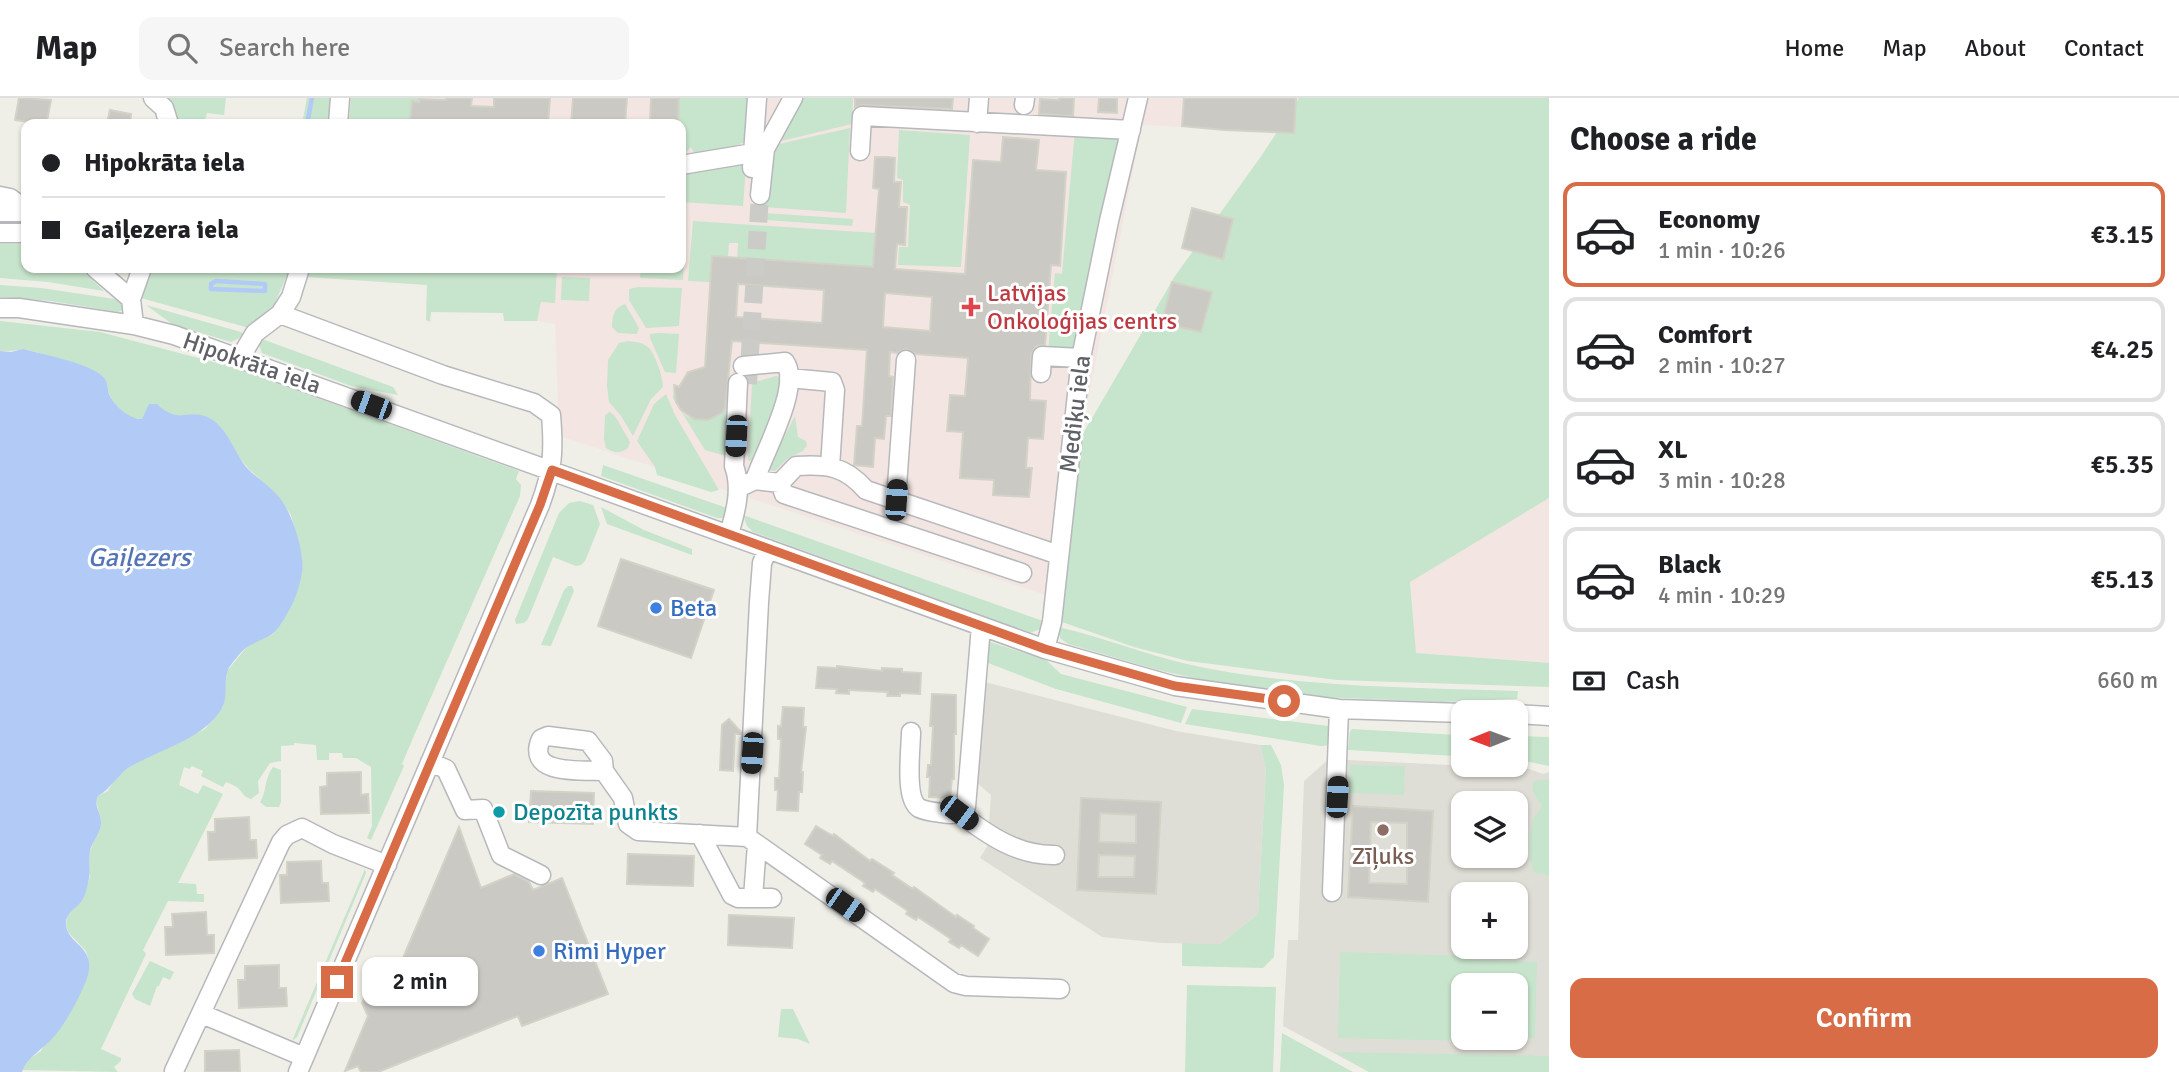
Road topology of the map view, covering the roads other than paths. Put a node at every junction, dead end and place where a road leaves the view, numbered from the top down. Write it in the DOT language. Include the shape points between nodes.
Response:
graph roads {
  1 [pos="153,98"];
  2 [pos="340,98"];
  3 [pos="757,98"];
  4 [pos="793,98"];
  5 [pos="979,98"];
  6 [pos="1138,98"];
  7 [pos="167,119"];
  8 [pos="338,119"];
  9 [pos="977,123"];
  10 [pos="1131,130"];
  11 [pos="860,151"];
  12 [pos="753,153"];
  13 [pos="686,164"];
  14 [pos="0,196"];
  15 [pos="21,207"];
  16 [pos="21,211"];
  17 [pos="0,212"];
  18 [pos="0,233"];
  19 [pos="21,233"];
  20 [pos="101,273"];
  21 [pos="140,273"];
  22 [pos="298,273"];
  23 [pos="131,299"];
  24 [pos="0,307"];
  25 [pos="280,314"];
  26 [pos="134,325"];
  27 [pos="240,358"];
  28 [pos="1081,358"];
  29 [pos="906,360"];
  30 [pos="1041,373"];
  31 [pos="789,378"];
  32 [pos="830,467"];
  33 [pos="552,470"];
  34 [pos="744,482"];
  35 [pos="780,483"];
  36 [pos="896,500"];
  37 [pos="729,534"];
  38 [pos="996,535"];
  39 [pos="768,549"];
  40 [pos="1059,555"];
  41 [pos="988,562"];
  42 [pos="1022,573"];
  43 [pos="981,626"];
  44 [pos="1045,649"];
  45 [pos="1339,709"];
  46 [pos="1451,713"];
  47 [pos="1528,715"];
  48 [pos="1549,716"];
  49 [pos="911,732"];
  50 [pos="430,762"];
  51 [pos="604,771"];
  52 [pos="959,813"];
  53 [pos="700,835"];
  54 [pos="752,841"];
  55 [pos="1055,856"];
  56 [pos="387,865"];
  57 [pos="541,875"];
  58 [pos="1332,891"];
  59 [pos="752,898"];
  60 [pos="772,898"];
  61 [pos="1060,989"];
  62 [pos="202,1014"];
  63 [pos="301,1065"];
  64 [pos="158,1072"];
  65 [pos="174,1072"];
  1 -- 7 [label="street"];
  2 -- 8 [label="street"];
  3 -- 12 [label="street"];
  4 -- 12 [label="street" via="765,149 755,195"];
  5 -- 9 [label="street"];
  6 -- 10 [label="street, Mediķu iela"];
  9 -- 10 [label="street"];
  9 -- 11 [label="street" via="862,116"];
  10 -- 28 [label="street, Mediķu iela"];
  12 -- 13 [label="street"];
  14 -- 15 [label="street"];
  16 -- 17 [label="street"];
  18 -- 19 [label="street"];
  20 -- 23 [label="street"];
  21 -- 23 [label="street"];
  22 -- 25 [label="street"];
  23 -- 26 [label="street"];
  24 -- 26 [label="street, Hipokrāta iela"];
  25 -- 27 [label="street" via="255,333"];
  25 -- 33 [label="street" via="443,375 534,403 551,415"];
  26 -- 27 [label="street, Hipokrāta iela"];
  27 -- 33 [label="street, Hipokrāta iela"];
  28 -- 30 [label="street" via="1042,356"];
  28 -- 40 [label="street, Mediķu iela"];
  29 -- 36 [label="street"];
  31 -- 32 [label="street" via="832,382"];
  31 -- 34 [label="street" via="784,407"];
  31 -- 34 [label="street" via="785,362 743,378 734,466"];
  32 -- 35 [label="street" via="796,467"];
  32 -- 36 [label="street" via="853,475 866,489"];
  33 -- 37 [label="street, Hipokrāta iela"];
  33 -- 50 [label="street"];
  34 -- 35 [label="street"];
  34 -- 37 [label="street"];
  35 -- 41 [label="street" via="784,494"];
  36 -- 38 [label="street"];
  37 -- 39 [label="street, Hipokrāta iela"];
  38 -- 40 [label="street"];
  38 -- 41 [label="street"];
  39 -- 43 [label="street, Hipokrāta iela"];
  39 -- 54 [label="street" via="762,563 759,602"];
  40 -- 44 [label="street, Mediķu iela"];
  41 -- 42 [label="street"];
  43 -- 44 [label="street, Hipokrāta iela"];
  43 -- 52 [label="street" via="966,807"];
  44 -- 45 [label="street, Hipokrāta iela" via="1175,686"];
  45 -- 46 [label="street, Hipokrāta iela"];
  45 -- 58 [label="street"];
  47 -- 48 [label="street"];
  49 -- 52 [label="street" via="913,802 920,809"];
  50 -- 56 [label="street"];
  50 -- 57 [label="street" via="446,769 465,810 483,809 501,855"];
  51 -- 53 [label="street" via="623,798 628,824 638,831"];
  52 -- 55 [label="street" via="993,838 1036,856"];
  53 -- 54 [label="street"];
  53 -- 59 [label="street" via="732,895"];
  54 -- 59 [label="street"];
  54 -- 61 [label="street" via="954,983"];
  56 -- 62 [label="street" via="302,828 287,835"];
  56 -- 63 [label="street"];
  59 -- 60 [label="street"];
  62 -- 63 [label="street"];
  62 -- 65 [label="street"];
  64 -- 65 [label="street"];
}
